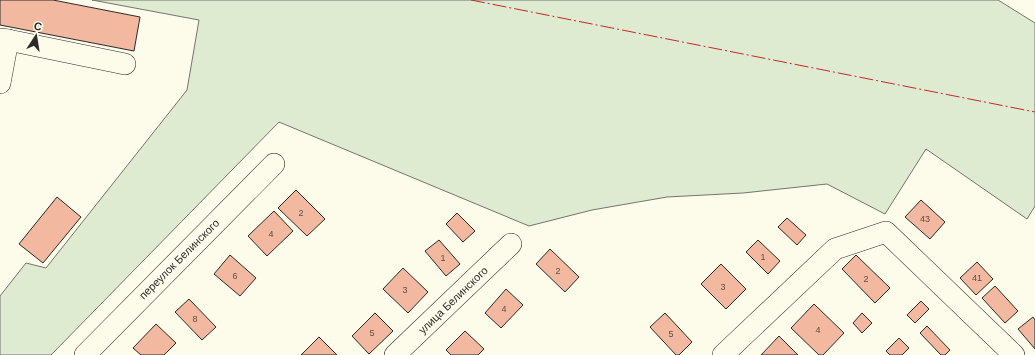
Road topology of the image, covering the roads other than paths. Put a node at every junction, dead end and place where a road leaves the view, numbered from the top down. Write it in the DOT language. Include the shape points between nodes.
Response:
graph roads {
  1 [pos="4,39"];
  2 [pos="125,64"];
  3 [pos="0,83"];
  4 [pos="274,164"];
  5 [pos="511,244"];
  6 [pos="85,355"];
  7 [pos="395,355"];
  8 [pos="723,355"];
  9 [pos="1014,355"];
  1 -- 2 [label="street"];
  1 -- 3 [label="street"];
  4 -- 6 [label="street, переулок Белинского"];
  5 -- 7 [label="street, улица Белинского"];
  8 -- 9 [label="street" via="835,249 886,232"];
}
